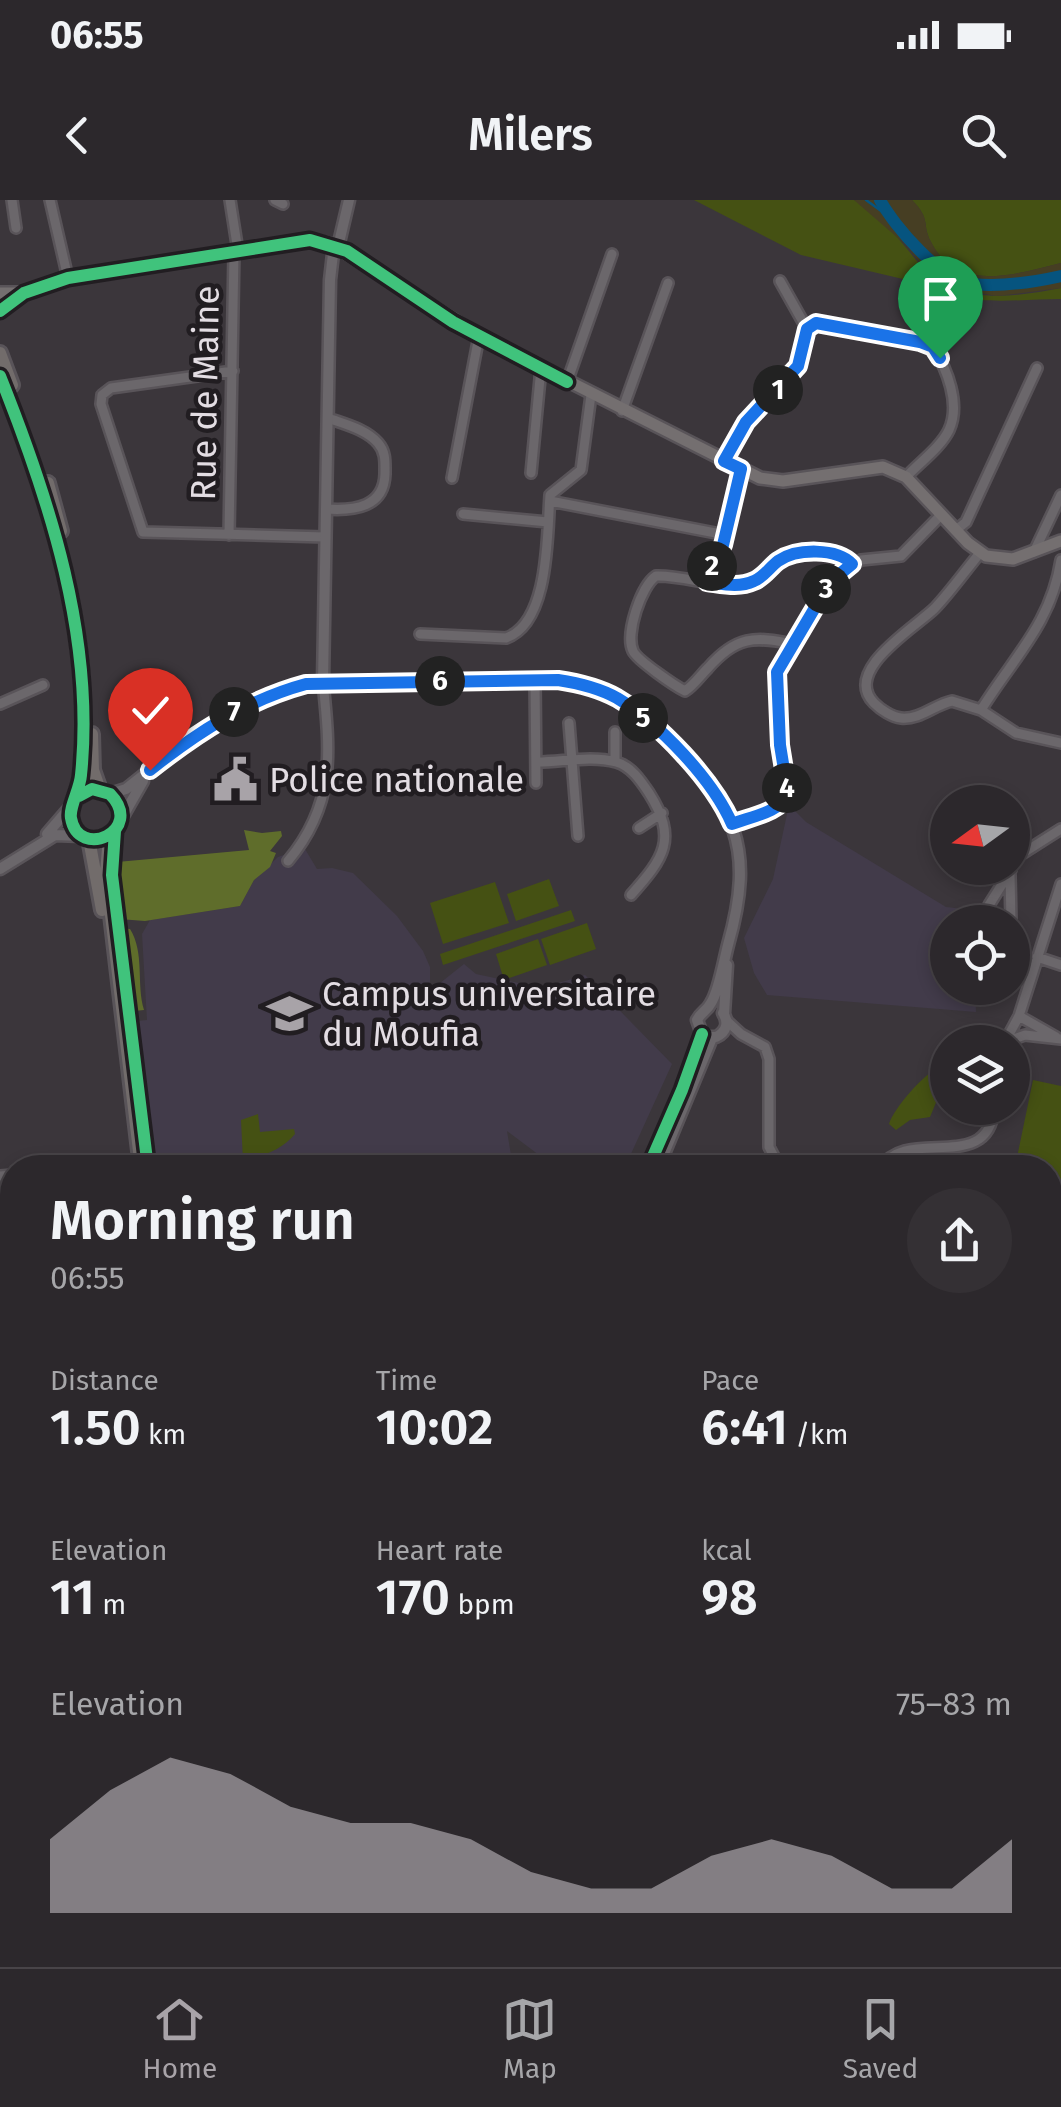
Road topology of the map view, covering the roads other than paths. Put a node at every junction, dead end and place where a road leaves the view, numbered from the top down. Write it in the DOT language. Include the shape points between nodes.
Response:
graph roads {
  1 [pos="12,200"];
  2 [pos="50,200"];
  3 [pos="230,200"];
  4 [pos="349,200"];
  5 [pos="16,228"];
  6 [pos="336,246"];
  7 [pos="236,252"];
  8 [pos="612,254"];
  9 [pos="68,278"];
  10 [pos="780,280"];
  11 [pos="668,283"];
  12 [pos="0,293"];
  13 [pos="24,293"];
  14 [pos="0,311"];
  15 [pos="807,329"];
  16 [pos="479,336"];
  17 [pos="0,353"];
  18 [pos="541,368"];
  19 [pos="1037,368"];
  20 [pos="232,371"];
  21 [pos="0,376"];
  22 [pos="567,382"];
  23 [pos="591,394"];
  24 [pos="622,410"];
  25 [pos="328,418"];
  26 [pos="724,461"];
  27 [pos="741,469"];
  28 [pos="531,473"];
  29 [pos="906,477"];
  30 [pos="452,478"];
  31 [pos="1061,495"];
  32 [pos="550,501"];
  33 [pos="326,510"];
  34 [pos="463,514"];
  35 [pos="941,514"];
  36 [pos="548,522"];
  37 [pos="956,530"];
  38 [pos="726,535"];
  39 [pos="229,536"];
  40 [pos="324,537"];
  41 [pos="1061,541"];
  42 [pos="1034,552"];
  43 [pos="980,553"];
  44 [pos="1061,560"];
  45 [pos="852,564"];
  46 [pos="707,582"];
  47 [pos="420,634"];
  48 [pos="794,644"];
  49 [pos="535,679"];
  50 [pos="324,682"];
  51 [pos="43,685"];
  52 [pos="0,694"];
  53 [pos="5,702"];
  54 [pos="981,710"];
  55 [pos="569,723"];
  56 [pos="614,732"];
  57 [pos="1061,744"];
  58 [pos="572,761"];
  59 [pos="538,762"];
  60 [pos="616,762"];
  61 [pos="150,770"];
  62 [pos="536,783"];
  63 [pos="105,792"];
  64 [pos="76,800"];
  65 [pos="662,813"];
  66 [pos="732,824"];
  67 [pos="640,828"];
  68 [pos="1061,829"];
  69 [pos="114,830"];
  70 [pos="578,836"];
  71 [pos="85,837"];
  72 [pos="36,845"];
  73 [pos="1030,848"];
  74 [pos="301,849"];
  75 [pos="288,861"];
  76 [pos="303,865"];
  77 [pos="0,868"];
  78 [pos="1061,884"];
  79 [pos="632,895"];
  80 [pos="727,950"];
  81 [pos="1037,957"];
  82 [pos="1061,965"];
  83 [pos="708,1008"];
  84 [pos="726,1018"];
  85 [pos="1017,1020"];
  86 [pos="1014,1025"];
  87 [pos="1020,1025"];
  88 [pos="741,1034"];
  89 [pos="711,1036"];
  90 [pos="1030,1036"];
  91 [pos="1060,1039"];
  92 [pos="989,1125"];
  93 [pos="131,1155"];
  94 [pos="139,1155"];
  95 [pos="654,1155"];
  96 [pos="663,1155"];
  97 [pos="773,1155"];
  98 [pos="890,1155"];
  1 -- 5 [label="street"];
  2 -- 9 [label="street"];
  3 -- 7 [label="street, Rue de Maine"];
  4 -- 6 [label="street"];
  6 -- 7 [label="main road" via="310,240"];
  6 -- 16 [label="main road"];
  6 -- 25 [label="street"];
  7 -- 9 [label="main road"];
  7 -- 20 [label="street, Rue de Maine"];
  8 -- 22 [label="street"];
  9 -- 13 [label="main road"];
  10 -- 15 [label="street"];
  11 -- 24 [label="street"];
  12 -- 13 [label="main road"];
  13 -- 14 [label="main road"];
  15 -- 26 [label="street" via="798,366 746,422"];
  15 -- 29 [label="street" via="828,323 933,347 952,391 952,418"];
  16 -- 18 [label="main road"];
  16 -- 30 [label="street"];
  17 -- 63 [label="main road" via="69,559 91,692 92,770"];
  18 -- 22 [label="main road"];
  18 -- 28 [label="street"];
  19 -- 37 [label="street" via="966,522"];
  20 -- 39 [label="street, Rue de Maine"];
  20 -- 39 [label="street" via="111,388 100,404 143,532"];
  21 -- 64 [label="main road" via="36,474 68,594 83,692"];
  22 -- 23 [label="main road"];
  23 -- 24 [label="main road"];
  23 -- 32 [label="street" via="581,470"];
  24 -- 26 [label="main road"];
  25 -- 33 [label="street"];
  25 -- 33 [label="street" via="370,436 381,446 385,468 375,501"];
  26 -- 27 [label="main road"];
  27 -- 29 [label="main road" via="783,481 876,467"];
  27 -- 38 [label="street"];
  29 -- 35 [label="main road"];
  31 -- 42 [label="street"];
  32 -- 36 [label="street"];
  32 -- 38 [label="street"];
  33 -- 40 [label="street"];
  34 -- 36 [label="street"];
  35 -- 37 [label="main road"];
  35 -- 45 [label="street" via="901,556"];
  36 -- 47 [label="street" via="539,597 515,634"];
  37 -- 43 [label="main road"];
  38 -- 46 [label="street"];
  39 -- 40 [label="street"];
  40 -- 50 [label="street"];
  41 -- 42 [label="main road"];
  42 -- 43 [label="main road" via="1005,560"];
  43 -- 54 [label="street" via="933,610 885,649 866,689 875,705 898,718 952,701"];
  44 -- 54 [label="street" via="1048,610"];
  45 -- 46 [label="street" via="830,552 796,555 751,582"];
  45 -- 48 [label="street" via="829,586"];
  46 -- 48 [label="street" via="661,576 645,584 633,631 636,656 685,690 742,641"];
  48 -- 66 [label="street" via="776,680 788,797"];
  49 -- 50 [label="street"];
  49 -- 59 [label="street"];
  49 -- 66 [label="street" via="576,683 618,698 696,768"];
  50 -- 61 [label="street" via="246,704"];
  50 -- 74 [label="street" via="327,787"];
  51 -- 53 [label="street"];
  52 -- 53 [label="street"];
  54 -- 57 [label="street" via="1016,733"];
  55 -- 58 [label="street"];
  56 -- 60 [label="street"];
  58 -- 59 [label="street"];
  58 -- 60 [label="street"];
  58 -- 70 [label="street"];
  59 -- 62 [label="street"];
  60 -- 65 [label="street" via="631,770"];
  61 -- 63 [label="street" via="126,789"];
  61 -- 69 [label="street"];
  63 -- 64 [label="main road"];
  63 -- 69 [label="main road" via="120,808"];
  64 -- 71 [label="main road" via="72,824"];
  64 -- 72 [label="street"];
  65 -- 67 [label="street"];
  65 -- 79 [label="street" via="661,858"];
  66 -- 80 [label="street" via="740,893"];
  68 -- 73 [label="street"];
  69 -- 71 [label="main road"];
  69 -- 94 [label="main road" via="106,873"];
  71 -- 72 [label="street" via="59,834"];
  71 -- 93 [label="main road" via="94,858"];
  72 -- 77 [label="street"];
  74 -- 75 [label="street"];
  74 -- 76 [label="street"];
  78 -- 81 [label="street"];
  80 -- 83 [label="street"];
  80 -- 84 [label="street"];
  81 -- 82 [label="street"];
  81 -- 85 [label="street"];
  83 -- 84 [label="street"];
  83 -- 89 [label="street" via="697,1020"];
  84 -- 88 [label="street"];
  84 -- 89 [label="street"];
  85 -- 86 [label="street"];
  85 -- 87 [label="street"];
  85 -- 91 [label="street"];
  88 -- 89 [label="street"];
  88 -- 97 [label="street" via="765,1047"];
  89 -- 95 [label="street"];
  89 -- 96 [label="street"];
  90 -- 91 [label="street"];
  92 -- 98 [label="street" via="970,1144"];
}
